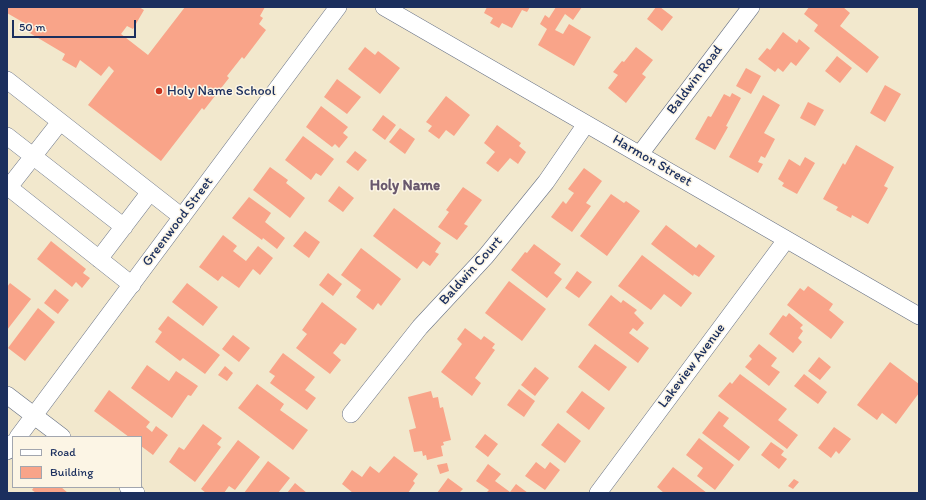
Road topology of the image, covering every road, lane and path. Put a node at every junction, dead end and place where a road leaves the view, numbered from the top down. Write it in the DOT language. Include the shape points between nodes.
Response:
graph roads {
  1 [pos="338,7"];
  2 [pos="384,7"];
  3 [pos="751,7"];
  4 [pos="7,80"];
  5 [pos="60,122"];
  6 [pos="586,124"];
  7 [pos="7,136"];
  8 [pos="640,154"];
  9 [pos="33,156"];
  10 [pos="8,187"];
  11 [pos="150,192"];
  12 [pos="182,217"];
  13 [pos="124,227"];
  14 [pos="786,240"];
  15 [pos="99,259"];
  16 [pos="132,285"];
  17 [pos="919,316"];
  18 [pos="7,395"];
  19 [pos="351,414"];
  20 [pos="34,416"];
  21 [pos="19,436"];
  22 [pos="61,436"];
  23 [pos="598,493"];
  1 -- 12 [label="street, Greenwood Street"];
  2 -- 6 [label="street, Harmon Street"];
  3 -- 8 [label="street, Baldwin Road"];
  4 -- 5 [label="street"];
  5 -- 9 [label="street"];
  5 -- 11 [label="street"];
  6 -- 8 [label="street, Harmon Street"];
  6 -- 19 [label="street, Baldwin Court" via="546,182 463,283 420,327"];
  7 -- 9 [label="street"];
  8 -- 14 [label="street, Harmon Street"];
  9 -- 10 [label="street"];
  9 -- 13 [label="street"];
  10 -- 15 [label="street"];
  11 -- 12 [label="street"];
  11 -- 13 [label="street"];
  12 -- 16 [label="street, Greenwood Street"];
  13 -- 15 [label="street"];
  14 -- 17 [label="street, Harmon Street"];
  14 -- 23 [label="street, Lakeview Avenue"];
  15 -- 16 [label="street"];
  16 -- 20 [label="street, Greenwood Street"];
  18 -- 20 [label="street"];
  20 -- 21 [label="street, Greenwood Street"];
  20 -- 22 [label="street"];
}
